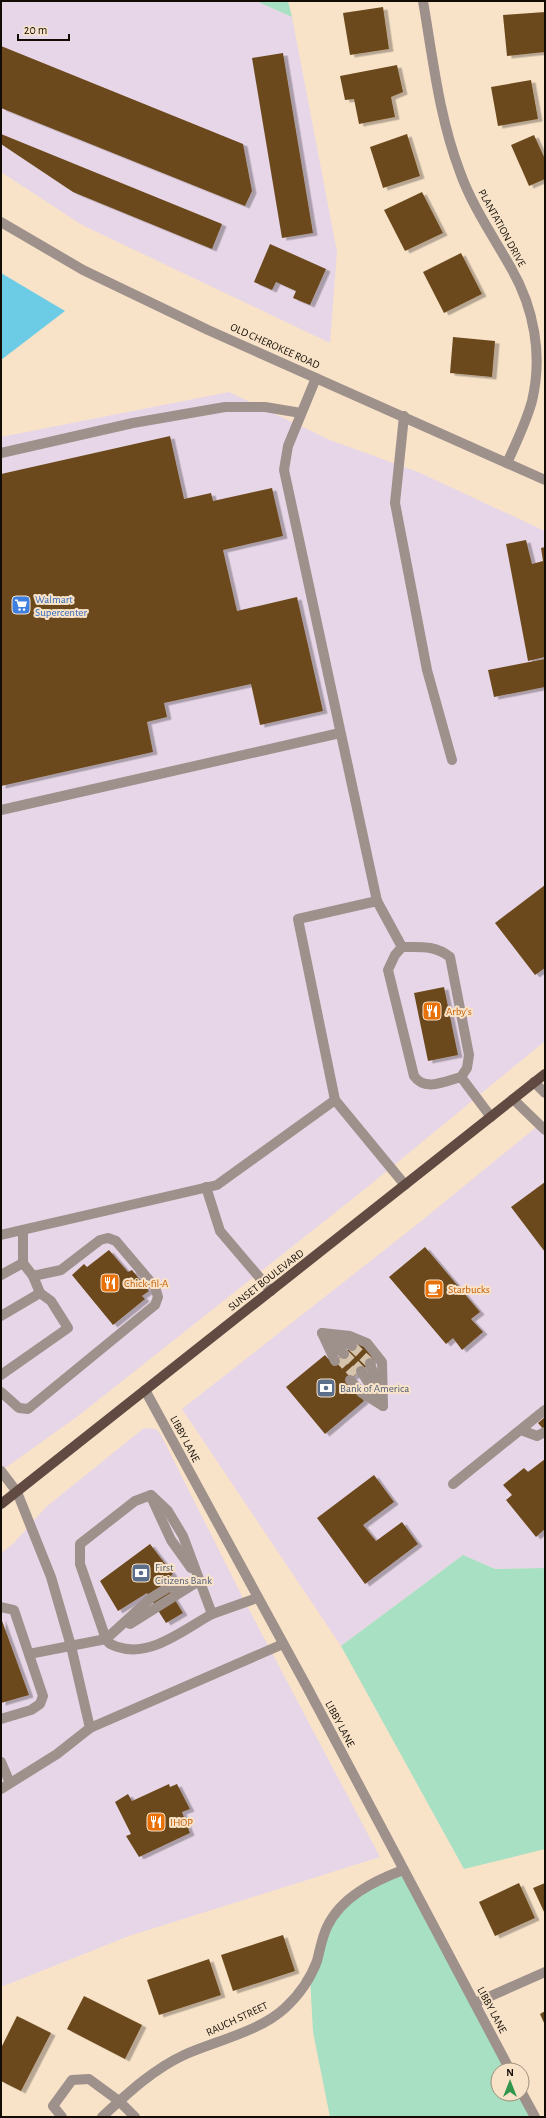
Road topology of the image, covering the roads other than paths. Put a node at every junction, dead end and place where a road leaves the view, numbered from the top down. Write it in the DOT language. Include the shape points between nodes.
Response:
graph roads {
  1 [pos="423,1"];
  2 [pos="1,222"];
  3 [pos="541,352"];
  4 [pos="316,378"];
  5 [pos="301,413"];
  6 [pos="404,416"];
  7 [pos="1,453"];
  8 [pos="507,463"];
  9 [pos="545,480"];
  10 [pos="340,733"];
  11 [pos="452,760"];
  12 [pos="1,810"];
  13 [pos="377,901"];
  14 [pos="402,947"];
  15 [pos="545,1074"];
  16 [pos="461,1077"];
  17 [pos="534,1082"];
  18 [pos="545,1093"];
  19 [pos="513,1099"];
  20 [pos="334,1100"];
  21 [pos="491,1117"];
  22 [pos="545,1130"];
  23 [pos="405,1185"];
  24 [pos="206,1187"];
  25 [pos="23,1230"];
  26 [pos="1,1235"];
  27 [pos="23,1263"];
  28 [pos="1,1275"];
  29 [pos="33,1276"];
  30 [pos="271,1291"];
  31 [pos="40,1293"];
  32 [pos="1,1316"];
  33 [pos="322,1333"];
  34 [pos="352,1346"];
  35 [pos="339,1358"];
  36 [pos="370,1364"];
  37 [pos="1,1375"];
  38 [pos="356,1375"];
  39 [pos="145,1390"];
  40 [pos="1,1392"];
  41 [pos="383,1406"];
  42 [pos="545,1410"];
  43 [pos="521,1430"];
  44 [pos="545,1432"];
  45 [pos="1,1471"];
  46 [pos="454,1484"];
  47 [pos="17,1492"];
  48 [pos="1,1504"];
  49 [pos="200,1581"];
  50 [pos="257,1598"];
  51 [pos="1,1607"];
  52 [pos="212,1614"];
  53 [pos="106,1639"];
  54 [pos="283,1644"];
  55 [pos="71,1646"];
  56 [pos="29,1654"];
  57 [pos="1,1719"];
  58 [pos="90,1728"];
  59 [pos="1,1762"];
  60 [pos="10,1783"];
  61 [pos="1,1789"];
  62 [pos="403,1870"];
  63 [pos="545,1972"];
  64 [pos="475,2003"];
  65 [pos="506,2062"];
  66 [pos="120,2101"];
  67 [pos="527,2102"];
  68 [pos="62,2117"];
  69 [pos="102,2117"];
  70 [pos="135,2117"];
  71 [pos="535,2117"];
  1 -- 3 [label="street, PLANTATION DRIVE" via="449,142 460,174 481,217 521,289"];
  2 -- 4 [label="street, OLD CHEROKEE ROAD" via="83,270"];
  3 -- 8 [label="street, PLANTATION DRIVE" via="532,402"];
  4 -- 5 [label="street"];
  4 -- 6 [label="street, OLD CHEROKEE ROAD"];
  5 -- 7 [label="street" via="265,407 225,407 134,423"];
  5 -- 10 [label="street" via="288,446 284,470"];
  6 -- 8 [label="street, OLD CHEROKEE ROAD"];
  6 -- 11 [label="street" via="395,503 427,670"];
  8 -- 9 [label="street, OLD CHEROKEE ROAD"];
  10 -- 12 [label="street"];
  10 -- 13 [label="street"];
  13 -- 14 [label="street"];
  13 -- 20 [label="street" via="298,919"];
  14 -- 16 [label="street" via="430,946 450,957 469,1054"];
  14 -- 16 [label="street" via="395,954 388,970 414,1076 418,1082 428,1086"];
  15 -- 17 [label="main road, SUNSET BOULEVARD"];
  16 -- 21 [label="street"];
  17 -- 18 [label="street"];
  17 -- 19 [label="main road, SUNSET BOULEVARD"];
  19 -- 21 [label="main road, SUNSET BOULEVARD"];
  19 -- 22 [label="street"];
  20 -- 23 [label="street"];
  20 -- 24 [label="street" via="217,1185"];
  21 -- 23 [label="main road, SUNSET BOULEVARD"];
  23 -- 30 [label="main road, SUNSET BOULEVARD"];
  24 -- 25 [label="street"];
  24 -- 30 [label="street" via="220,1231"];
  25 -- 26 [label="street"];
  25 -- 27 [label="street"];
  27 -- 28 [label="street"];
  27 -- 29 [label="street"];
  29 -- 31 [label="street"];
  29 -- 40 [label="street" via="61,1270 100,1240 108,1238 116,1241 155,1287 158,1297 155,1305 28,1409 19,1408"];
  30 -- 39 [label="main road, SUNSET BOULEVARD"];
  31 -- 32 [label="street"];
  31 -- 37 [label="street" via="51,1301 68,1328"];
  33 -- 34 [label="street"];
  33 -- 35 [label="street"];
  33 -- 41 [label="street" via="350,1336 367,1343 382,1362"];
  36 -- 41 [label="street"];
  38 -- 41 [label="street"];
  39 -- 47 [label="main road, SUNSET BOULEVARD"];
  39 -- 50 [label="street, LIBBY LANE"];
  42 -- 43 [label="street"];
  43 -- 44 [label="street" via="537,1436"];
  43 -- 46 [label="street"];
  45 -- 47 [label="street"];
  47 -- 48 [label="main road, SUNSET BOULEVARD"];
  47 -- 55 [label="street" via="51,1577"];
  49 -- 52 [label="street"];
  49 -- 53 [label="street"];
  49 -- 53 [label="street" via="183,1536 168,1510 151,1495 135,1501 80,1544 80,1564"];
  50 -- 52 [label="street"];
  50 -- 54 [label="street, LIBBY LANE"];
  51 -- 56 [label="street" via="14,1610"];
  52 -- 53 [label="street" via="142,1650 128,1650 109,1644"];
  53 -- 55 [label="street"];
  54 -- 58 [label="street"];
  54 -- 62 [label="street, LIBBY LANE"];
  55 -- 56 [label="street"];
  55 -- 58 [label="street"];
  56 -- 57 [label="street" via="43,1696 40,1704 31,1710"];
  58 -- 60 [label="street" via="57,1754"];
  59 -- 60 [label="street"];
  60 -- 61 [label="street"];
  62 -- 64 [label="street, LIBBY LANE"];
  62 -- 66 [label="street, RAUCH STREET" via="372,1884 354,1895 339,1909 327,1927 310,1977 284,2010 266,2021 183,2056 155,2071"];
  63 -- 64 [label="street"];
  64 -- 65 [label="street, LIBBY LANE"];
  66 -- 68 [label="street" via="89,2078 72,2080 53,2106"];
  66 -- 69 [label="street, RAUCH STREET"];
  66 -- 70 [label="street"];
  67 -- 71 [label="street"];
}
